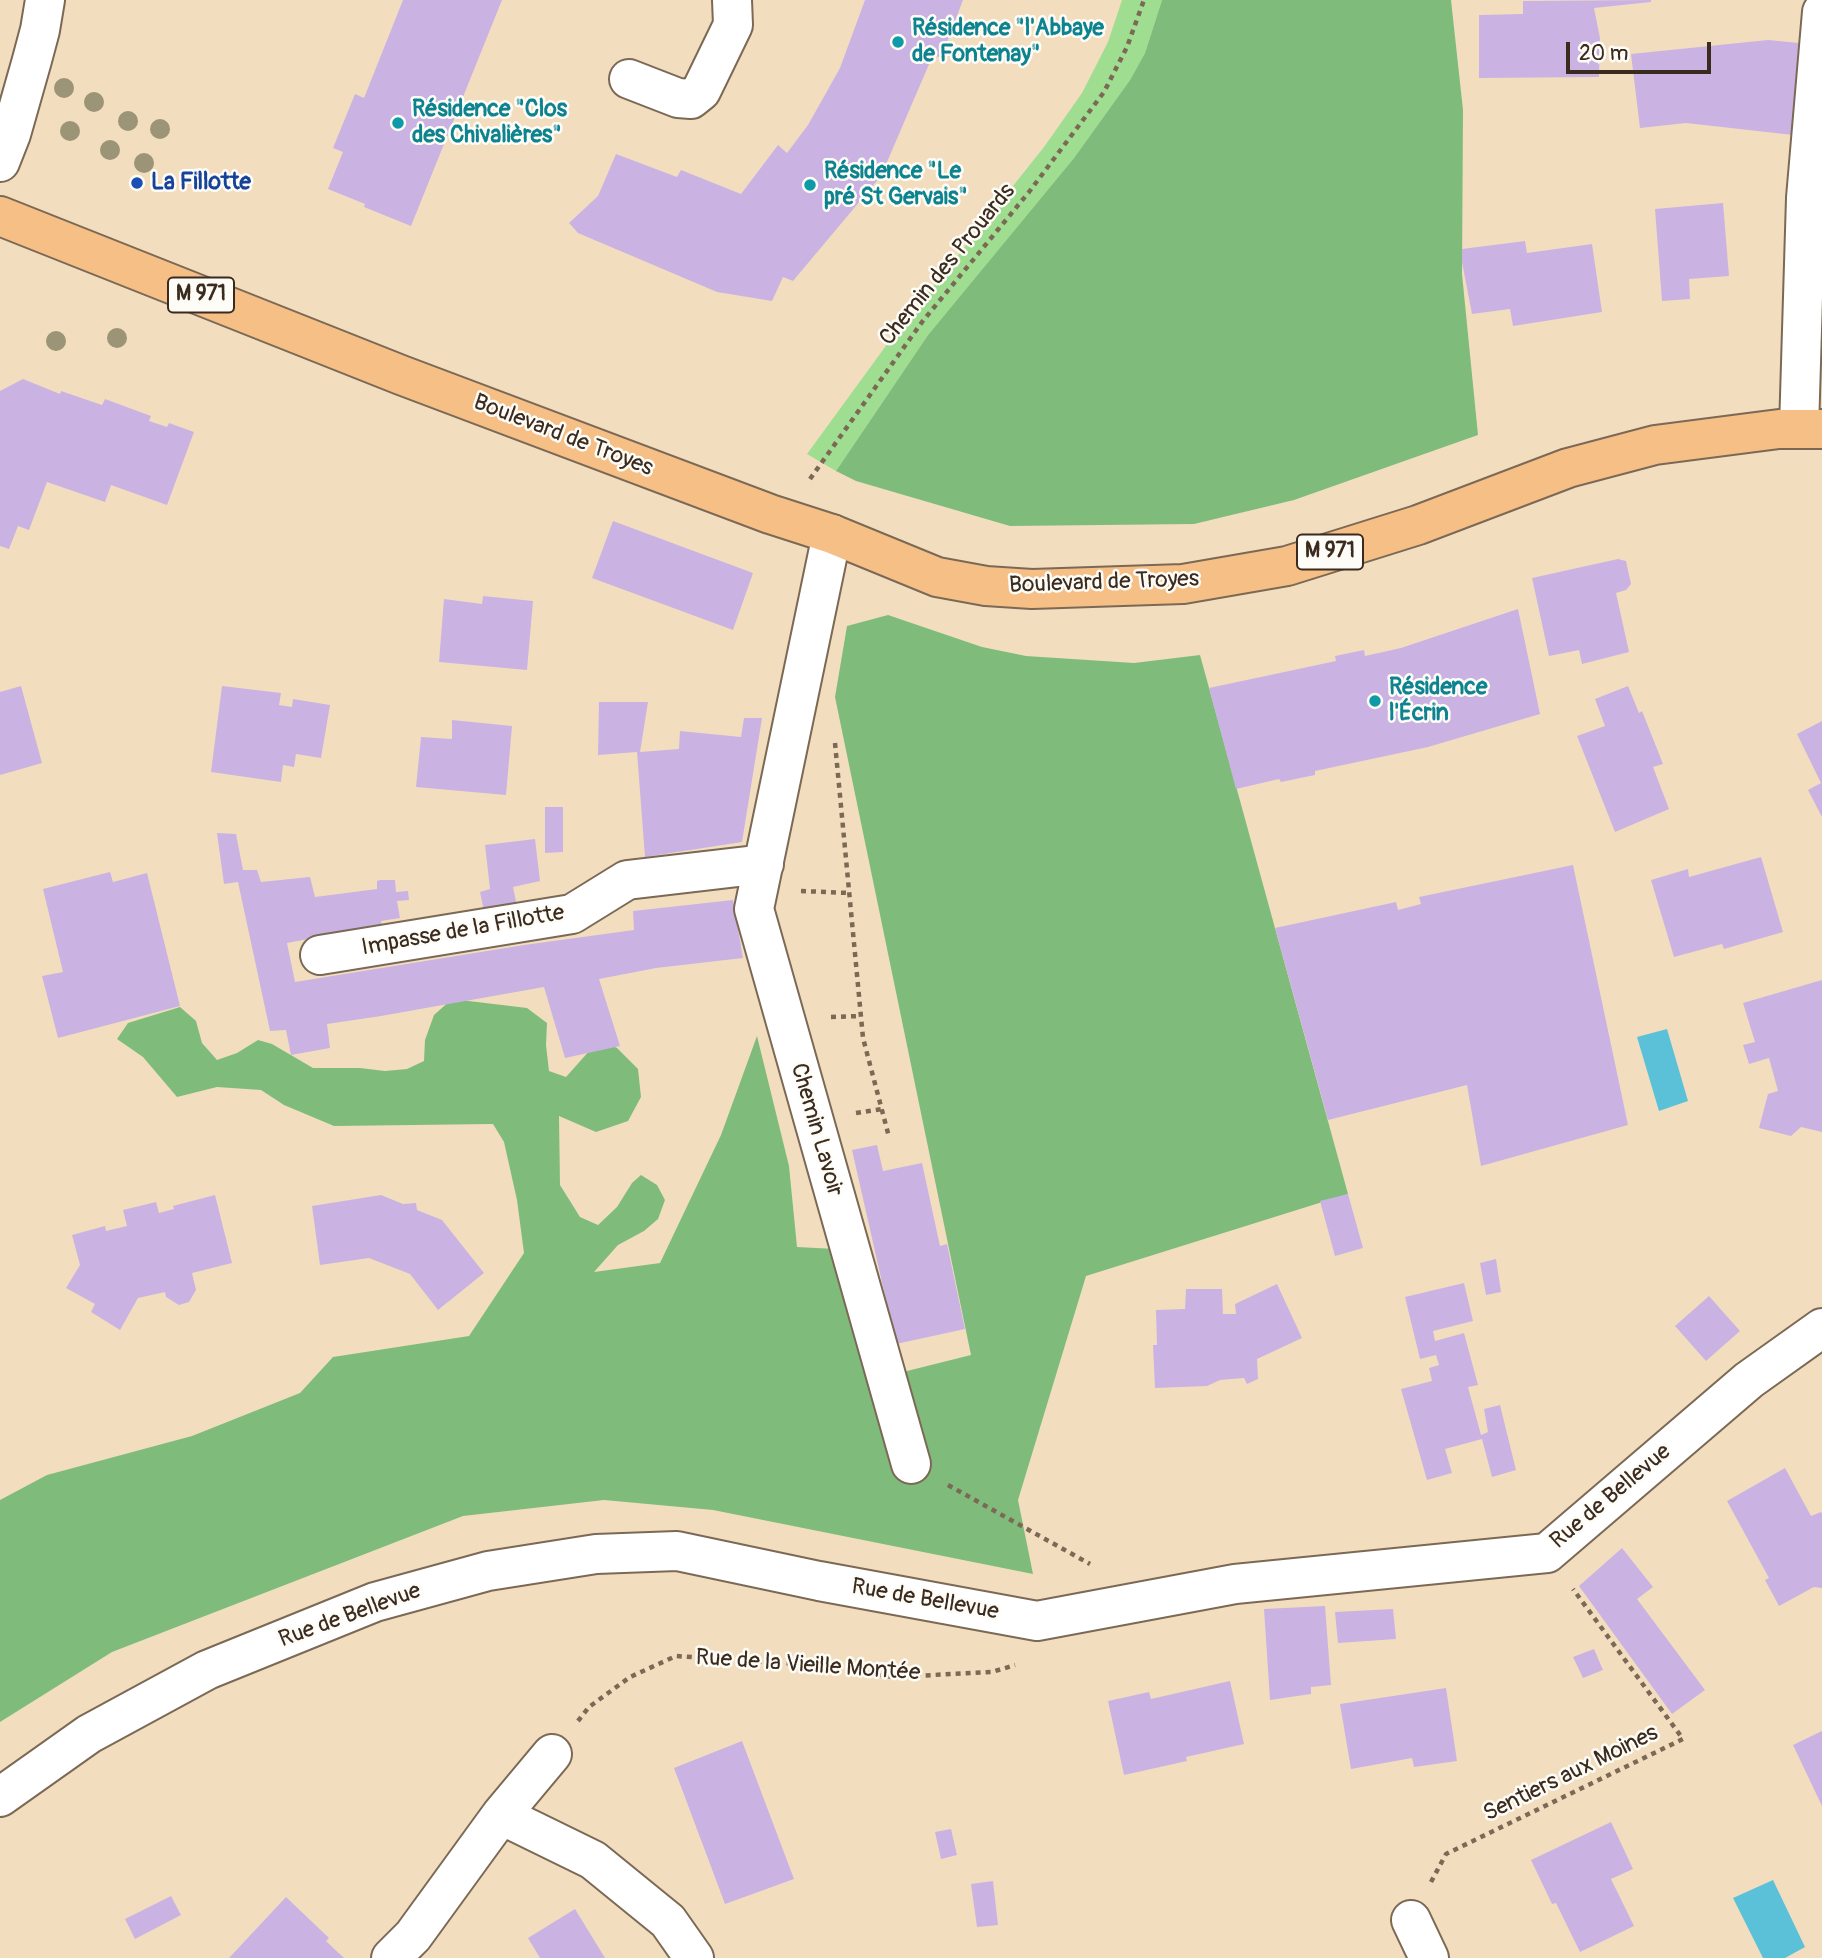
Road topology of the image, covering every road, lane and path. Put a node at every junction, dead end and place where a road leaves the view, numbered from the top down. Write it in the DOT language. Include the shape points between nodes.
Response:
graph roads {
  1 [pos="45,0"];
  2 [pos="732,0"];
  3 [pos="1144,0"];
  4 [pos="1822,12"];
  5 [pos="629,79"];
  6 [pos="0,162"];
  7 [pos="0,216"];
  8 [pos="1810,429"];
  9 [pos="812,476"];
  10 [pos="832,534"];
  11 [pos="832,738"];
  12 [pos="764,864"];
  13 [pos="320,955"];
  14 [pos="889,1137"];
  15 [pos="1822,1328"];
  16 [pos="911,1464"];
  17 [pos="1547,1553"];
  18 [pos="1133,1604"];
  19 [pos="1027,1661"];
  20 [pos="552,1755"];
  21 [pos="0,1797"];
  22 [pos="501,1815"];
  23 [pos="1411,1920"];
  24 [pos="391,1958"];
  25 [pos="694,1958"];
  26 [pos="1429,1958"];
  1 -- 6 [label="street" via="32,60"];
  2 -- 5 [label="street" via="733,25 701,91 691,99 678,99"];
  3 -- 9 [label="path, Chemin des Prouards" via="1104,92 939,300"];
  4 -- 8 [label="street" via="1806,198"];
  7 -- 10 [label="main road, Boulevard de Troyes / M 971" via="414,380"];
  8 -- 10 [label="main road, Boulevard de Troyes / M 971" via="1655,445 1568,468 1418,525 1287,566 1183,584 986,586 937,577"];
  10 -- 12 [label="street, Chemin Lavoir"];
  11 -- 14 [label="path" via="837,748 863,1038"];
  12 -- 13 [label="street, Impasse de la Fillotte" via="627,880 572,914"];
  12 -- 16 [label="street, Chemin Lavoir" via="754,909"];
  15 -- 17 [label="street, Rue de Bellevue" via="1749,1380"];
  16 -- 18 [label="path" via="1109,1575"];
  17 -- 18 [label="street, Rue de Bellevue" via="1235,1584"];
  17 -- 23 [label="path, Sentiers aux Moines" via="1683,1739 1446,1854"];
  18 -- 21 [label="street, Rue de Bellevue" via="1037,1621 677,1551 596,1554 488,1571 375,1602 207,1670 89,1734"];
  19 -- 20 [label="path, Rue de la Vieille Montée" via="992,1672 894,1677 796,1664 676,1656 630,1677 589,1707"];
  20 -- 22 [label="street"];
  22 -- 24 [label="street"];
  22 -- 25 [label="street" via="593,1860 668,1921"];
  23 -- 26 [label="street"];
}
